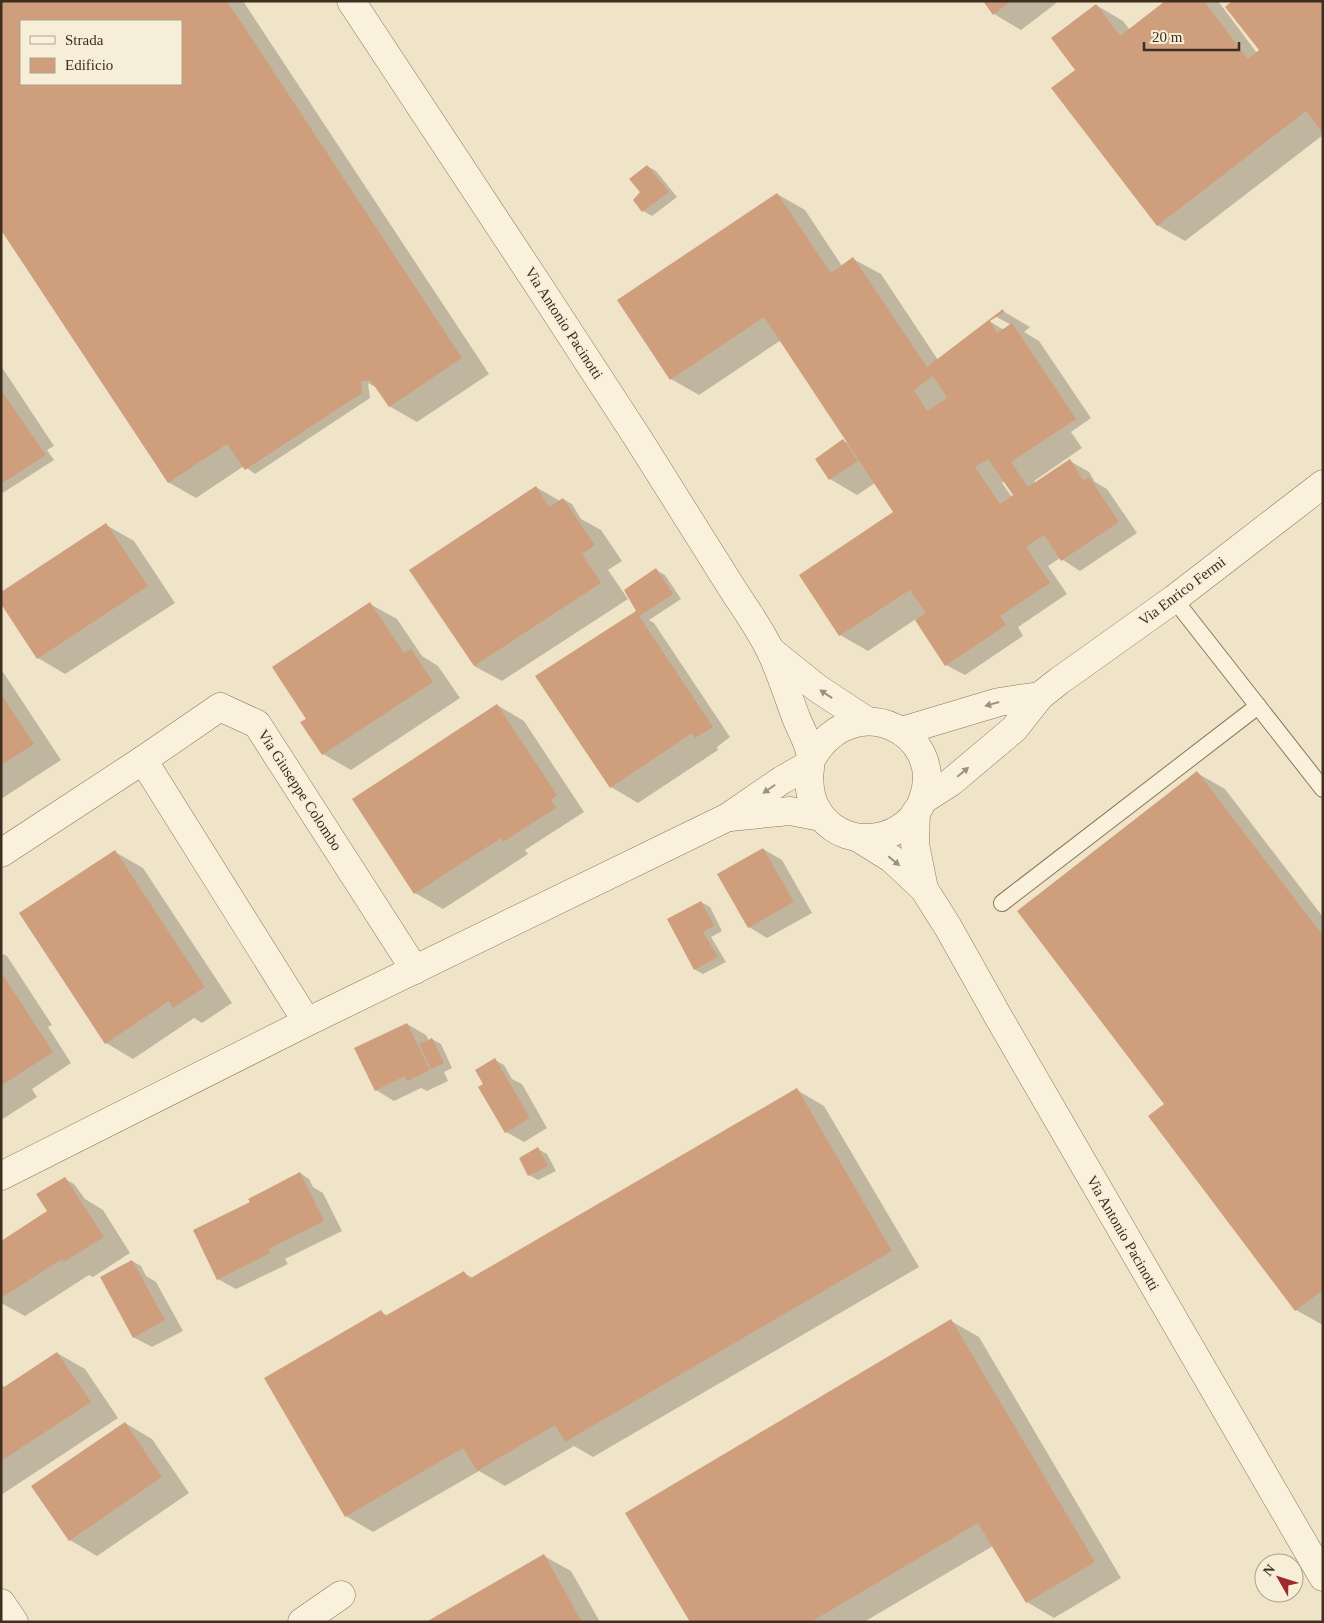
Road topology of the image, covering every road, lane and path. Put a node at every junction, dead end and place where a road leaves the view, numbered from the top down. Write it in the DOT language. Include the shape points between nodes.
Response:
graph roads {
  1 [pos="351,1"];
  2 [pos="1323,484"];
  3 [pos="1174,599"];
  4 [pos="770,650"];
  5 [pos="1040,696"];
  6 [pos="1258,706"];
  7 [pos="867,720"];
  8 [pos="902,731"];
  9 [pos="143,760"];
  10 [pos="811,761"];
  11 [pos="1323,789"];
  12 [pos="920,806"];
  13 [pos="728,817"];
  14 [pos="821,817"];
  15 [pos="860,839"];
  16 [pos="1,853"];
  17 [pos="924,889"];
  18 [pos="1002,903"];
  19 [pos="415,970"];
  20 [pos="308,1022"];
  21 [pos="1,1176"];
  22 [pos="1323,1577"];
  23 [pos="341,1595"];
  24 [pos="1,1603"];
  25 [pos="14,1622"];
  26 [pos="302,1622"];
  1 -- 4 [label="street, Via Antonio Pacinotti" via="524,261"];
  2 -- 3 [label="street, Via Enrico Fermi"];
  3 -- 5 [label="street, Via Enrico Fermi"];
  3 -- 6 [label="lane"];
  7 -- 4 [label="street, Via Antonio Pacinotti, one-way" via="817,688"];
  4 -- 10 [label="street, Via Antonio Pacinotti"];
  5 -- 8 [label="street, one-way" via="999,702"];
  12 -- 5 [label="street, one-way" via="1014,729"];
  6 -- 11 [label="lane"];
  6 -- 18 [label="lane"];
  7 -- 8 [label="street, Via Antonio Pacinotti" via="885,723"];
  7 -- 10 [label="street, Via Antonio Pacinotti" via="850,723 834,731 821,743"];
  8 -- 12 [label="street, Via Antonio Pacinotti" via="921,755 926,770 927,785"];
  9 -- 16 [label="street, Via Giuseppe Colombo"];
  9 -- 19 [label="street, Via Giuseppe Colombo" via="220,706 257,724"];
  9 -- 20 [label="street"];
  10 -- 13 [label="street, one-way"];
  10 -- 14 [label="street, Via Antonio Pacinotti" via="808,783 812,801"];
  12 -- 15 [label="street, Via Antonio Pacinotti" via="906,825 892,834"];
  12 -- 17 [label="street, Via Antonio Pacinotti" via="915,844"];
  13 -- 14 [label="street" via="790,811"];
  13 -- 19 [label="street"];
  14 -- 15 [label="street, Via Antonio Pacinotti" via="839,831"];
  15 -- 17 [label="street, Via Antonio Pacinotti, one-way" via="892,859"];
  17 -- 22 [label="street, Via Antonio Pacinotti"];
  19 -- 20 [label="street"];
  20 -- 21 [label="street"];
  23 -- 26 [label="street"];
  24 -- 25 [label="street"];
}
